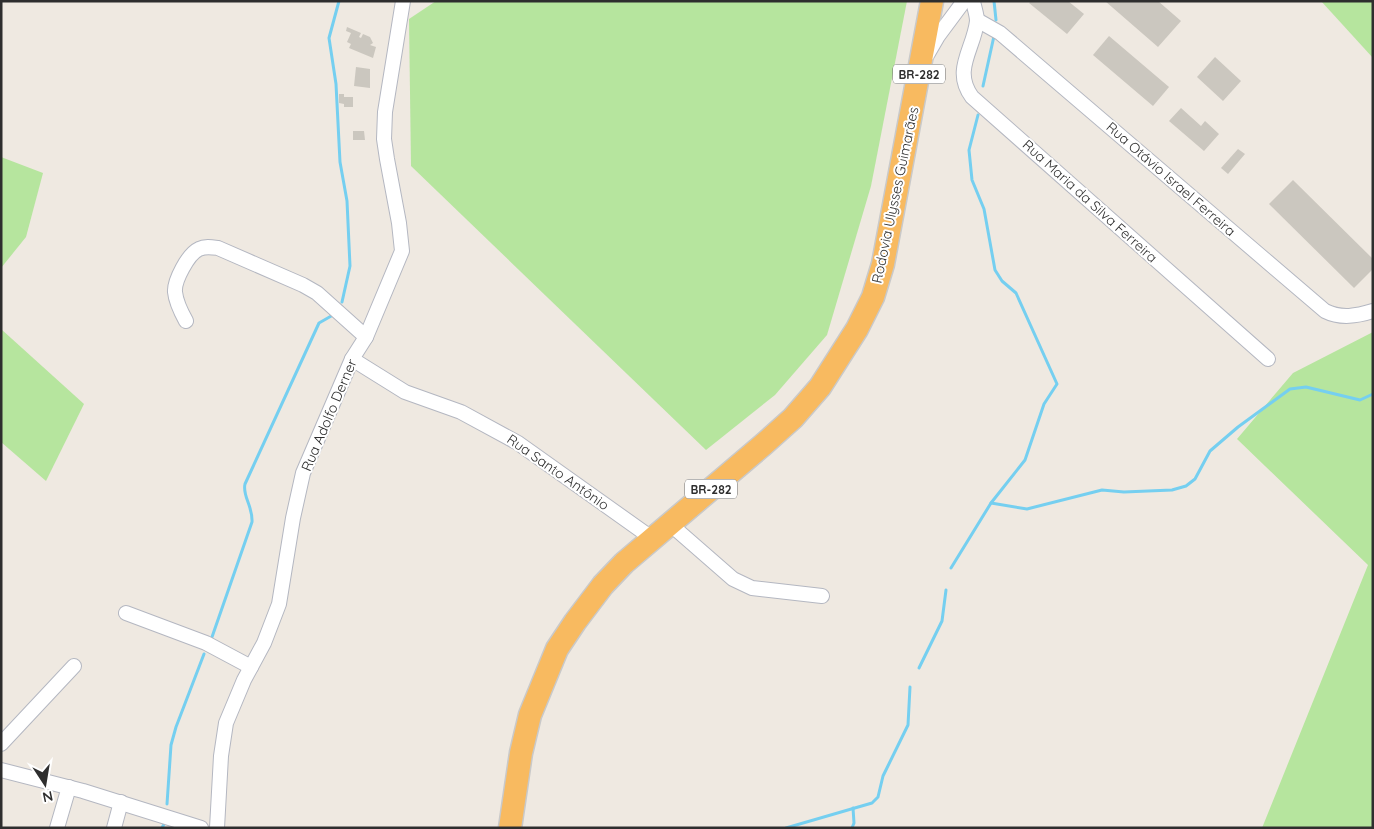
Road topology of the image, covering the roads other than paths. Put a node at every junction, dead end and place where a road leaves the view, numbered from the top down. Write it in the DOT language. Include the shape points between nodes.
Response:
graph roads {
  1 [pos="403,1"];
  2 [pos="932,1"];
  3 [pos="964,1"];
  4 [pos="973,1"];
  5 [pos="977,20"];
  6 [pos="921,66"];
  7 [pos="1373,311"];
  8 [pos="186,321"];
  9 [pos="366,337"];
  10 [pos="352,359"];
  11 [pos="1268,359"];
  12 [pos="670,524"];
  13 [pos="653,539"];
  14 [pos="822,596"];
  15 [pos="126,613"];
  16 [pos="74,666"];
  17 [pos="251,666"];
  18 [pos="1,744"];
  19 [pos="1,770"];
  20 [pos="68,787"];
  21 [pos="122,802"];
  22 [pos="56,828"];
  23 [pos="114,828"];
  24 [pos="201,828"];
  25 [pos="218,828"];
  26 [pos="510,828"];
  1 -- 9 [label="street, Rua Adolfo Derner" via="384,128 402,251"];
  2 -- 6 [label="highway, Rodovia Ulysses Guimarães / BR-282"];
  3 -- 6 [label="street"];
  4 -- 5 [label="street"];
  5 -- 7 [label="street, Rua Otávio Israel Ferreira" via="1000,32 1325,311 1334,316"];
  5 -- 11 [label="street, Rua Maria da Silva Ferreira" via="964,72 966,88 972,97"];
  6 -- 12 [label="highway, Rodovia Ulysses Guimarães / BR-282" via="883,264 858,329 820,387 793,418"];
  8 -- 9 [label="street" via="177,301 176,281 193,252 208,247 218,248 303,285 317,293"];
  9 -- 10 [label="street, Rua Adolfo Derner"];
  10 -- 13 [label="street, Rua Santo Antônio" via="405,392 461,412 518,443"];
  10 -- 17 [label="street, Rua Adolfo Derner" via="303,473 279,604"];
  12 -- 13 [label="highway, Rodovia Ulysses Guimarães / BR-282"];
  12 -- 14 [label="street" via="743,585"];
  13 -- 26 [label="highway, Rodovia Ulysses Guimarães / BR-282" via="603,585 557,650 530,715"];
  15 -- 17 [label="street" via="206,643"];
  16 -- 18 [label="street"];
  17 -- 25 [label="street, Rua Adolfo Derner" via="226,723"];
  19 -- 20 [label="street"];
  20 -- 21 [label="street"];
  20 -- 22 [label="street"];
  21 -- 23 [label="street"];
  21 -- 24 [label="street"];
}
